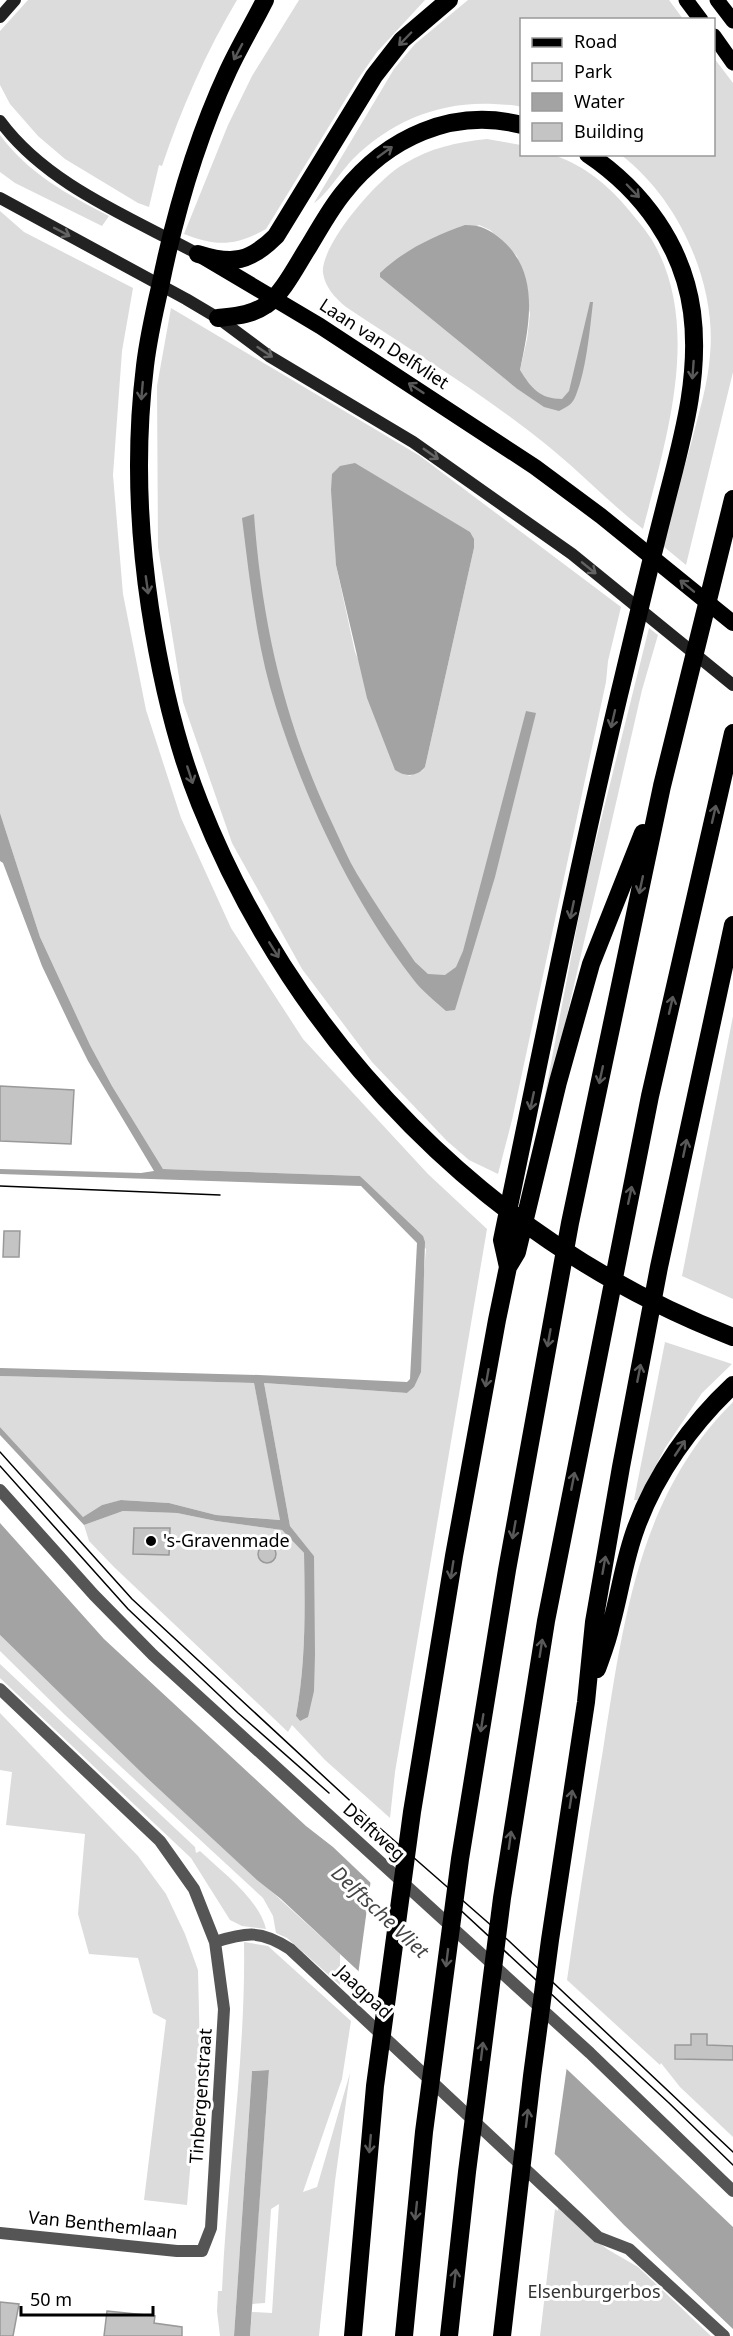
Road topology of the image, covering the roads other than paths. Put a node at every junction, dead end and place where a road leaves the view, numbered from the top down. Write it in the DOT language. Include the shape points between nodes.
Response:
graph roads {
  1 [pos="15,0"];
  2 [pos="265,0"];
  3 [pos="449,0"];
  4 [pos="686,0"];
  5 [pos="717,0"];
  6 [pos="0,17"];
  7 [pos="700,18"];
  8 [pos="733,21"];
  9 [pos="715,37"];
  10 [pos="733,63"];
  11 [pos="0,121"];
  12 [pos="520,125"];
  13 [pos="591,156"];
  14 [pos="0,198"];
  15 [pos="198,254"];
  16 [pos="275,298"];
  17 [pos="218,318"];
  18 [pos="733,499"];
  19 [pos="733,622"];
  20 [pos="733,685"];
  21 [pos="732,739"];
  22 [pos="662,786"];
  23 [pos="733,924"];
  24 [pos="512,1259"];
  25 [pos="733,1337"];
  26 [pos="733,1385"];
  27 [pos="0,1490"];
  28 [pos="0,1689"];
  29 [pos="586,1702"];
  30 [pos="215,1942"];
  31 [pos="733,2190"];
  32 [pos="0,2233"];
  33 [pos="202,2251"];
  34 [pos="353,2336"];
  35 [pos="404,2336"];
  36 [pos="449,2336"];
  37 [pos="502,2336"];
  38 [pos="724,2336"];
  1 -- 6 [label="main road"];
  2 -- 25 [label="highway, one-way" via="228,69 186,180 150,333 142,399 138,480 154,637 199,801 228,868 260,927 319,1019 376,1090 503,1208 589,1267 673,1312"];
  3 -- 15 [label="highway, one-way" via="402,40 374,76 276,236 262,250 244,258 218,260"];
  4 -- 7 [label="main road"];
  5 -- 8 [label="main road"];
  9 -- 10 [label="main road"];
  11 -- 15 [label="main road, Laan van Delfvliet" via="58,177"];
  16 -- 12 [label="highway, one-way" via="344,192 383,152 446,123 488,120"];
  13 -- 24 [label="highway, one-way" via="630,187 656,219 678,260 692,313 693,371 679,456 603,762 502,1240"];
  14 -- 17 [label="main road, one-way"];
  15 -- 16 [label="highway, Laan van Delfvliet"];
  16 -- 17 [label="highway" via="253,312"];
  19 -- 16 [label="highway, Laan van Delfvliet, one-way" via="535,466"];
  17 -- 20 [label="main road, one-way" via="269,356 413,442 521,517"];
  18 -- 22 [label="highway"];
  36 -- 21 [label="highway, one-way" via="502,1898 546,1621 650,1096"];
  22 -- 24 [label="highway" via="591,964"];
  22 -- 35 [label="highway, one-way" via="570,1223 507,1570 460,1858 424,2132"];
  29 -- 23 [label="highway, one-way" via="594,1622 647,1330"];
  24 -- 34 [label="highway, one-way" via="456,1545 412,1812 375,2086"];
  29 -- 26 [label="highway, one-way" via="611,1626 628,1551 650,1497 695,1426"];
  27 -- 31 [label="street, Delftweg" via="153,1655 590,2052"];
  28 -- 30 [label="street" via="160,1841 194,1890"];
  37 -- 29 [label="highway, one-way" via="550,1940"];
  30 -- 33 [label="street, Tinbergenstraat" via="224,2009 211,2228"];
  30 -- 38 [label="street, Jaagpad" via="250,1934 273,1937 290,1949 598,2237 629,2249"];
  32 -- 33 [label="street, Van Benthemlaan"];
}
